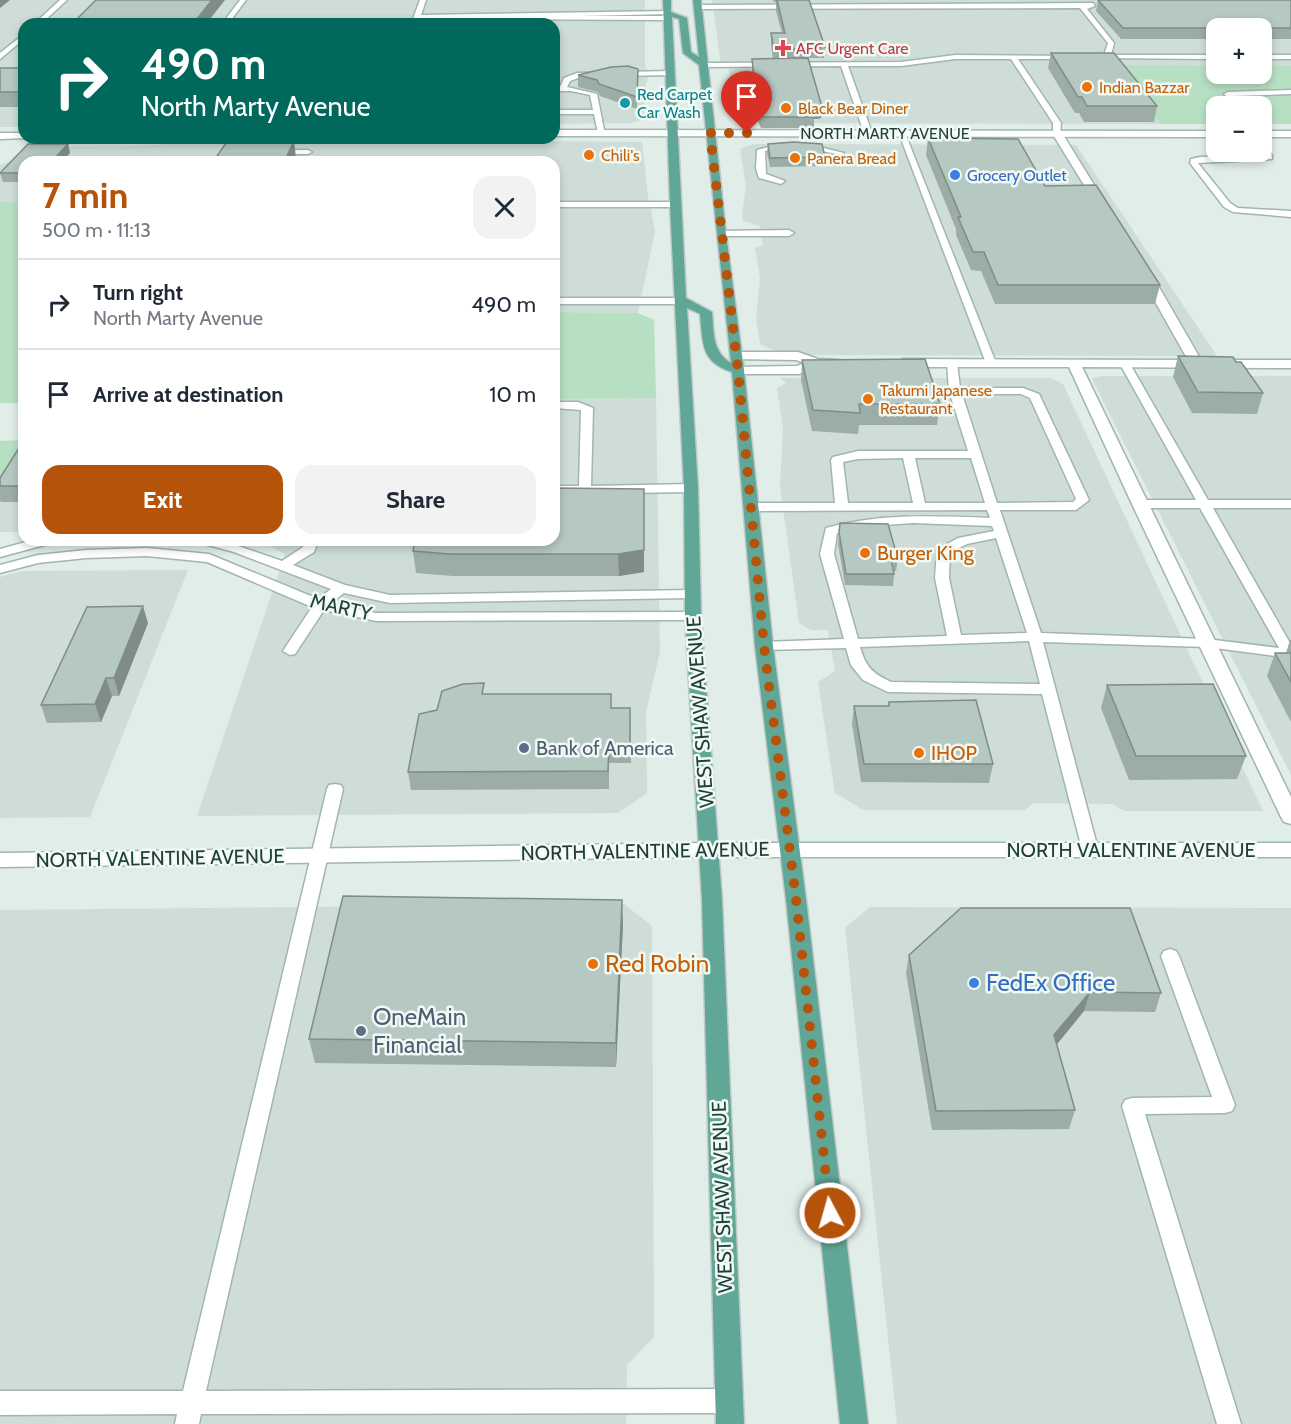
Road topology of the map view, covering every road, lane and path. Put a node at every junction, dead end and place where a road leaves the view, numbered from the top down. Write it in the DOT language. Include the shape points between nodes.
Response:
graph roads {
  1 [pos="64,0"];
  2 [pos="243,0"];
  3 [pos="423,0"];
  4 [pos="667,0"];
  5 [pos="698,3"];
  6 [pos="1090,3"];
  7 [pos="687,5"];
  8 [pos="668,16"];
  9 [pos="44,18"];
  10 [pos="230,18"];
  11 [pos="417,18"];
  12 [pos="493,18"];
  13 [pos="18,41"];
  14 [pos="0,57"];
  15 [pos="1013,57"];
  16 [pos="1108,57"];
  17 [pos="1206,57"];
  18 [pos="1272,57"];
  19 [pos="1291,57"];
  20 [pos="844,64"];
  21 [pos="705,65"];
  22 [pos="669,73"];
  23 [pos="560,87"];
  24 [pos="560,89"];
  25 [pos="1291,92"];
  26 [pos="1230,96"];
  27 [pos="560,112"];
  28 [pos="596,112"];
  29 [pos="560,133"];
  30 [pos="602,133"];
  31 [pos="672,133"];
  32 [pos="710,133"];
  33 [pos="868,133"];
  34 [pos="901,133"];
  35 [pos="1272,133"];
  36 [pos="1058,134"];
  37 [pos="1206,134"];
  38 [pos="1291,134"];
  39 [pos="0,136"];
  40 [pos="18,136"];
  41 [pos="267,152"];
  42 [pos="840,153"];
  43 [pos="307,156"];
  44 [pos="1206,159"];
  45 [pos="781,181"];
  46 [pos="675,204"];
  47 [pos="560,205"];
  48 [pos="1107,214"];
  49 [pos="1291,214"];
  50 [pos="789,233"];
  51 [pos="721,234"];
  52 [pos="1138,264"];
  53 [pos="560,301"];
  54 [pos="682,301"];
  55 [pos="736,356"];
  56 [pos="816,363"];
  57 [pos="850,363"];
  58 [pos="884,363"];
  59 [pos="952,363"];
  60 [pos="991,363"];
  61 [pos="1074,364"];
  62 [pos="1125,364"];
  63 [pos="1197,364"];
  64 [pos="1291,364"];
  65 [pos="738,370"];
  66 [pos="955,391"];
  67 [pos="560,405"];
  68 [pos="975,454"];
  69 [pos="908,455"];
  70 [pos="691,488"];
  71 [pos="585,489"];
  72 [pos="560,490"];
  73 [pos="1139,504"];
  74 [pos="1205,504"];
  75 [pos="1291,504"];
  76 [pos="750,507"];
  77 [pos="842,507"];
  78 [pos="920,507"];
  79 [pos="993,507"];
  80 [pos="999,528"];
  81 [pos="25,546"];
  82 [pos="228,546"];
  83 [pos="310,546"];
  84 [pos="0,553"];
  85 [pos="285,565"];
  86 [pos="0,568"];
  87 [pos="341,588"];
  88 [pos="692,594"];
  89 [pos="320,605"];
  90 [pos="693,615"];
  91 [pos="1035,637"];
  92 [pos="955,639"];
  93 [pos="850,642"];
  94 [pos="1207,644"];
  95 [pos="764,646"];
  96 [pos="290,651"];
  97 [pos="1290,654"];
  98 [pos="1049,689"];
  99 [pos="335,789"];
  100 [pos="1291,818"];
  101 [pos="1090,849"];
  102 [pos="708,850"];
  103 [pos="790,850"];
  104 [pos="1291,850"];
  105 [pos="318,855"];
  106 [pos="0,860"];
  107 [pos="1170,956"];
  108 [pos="0,1403"];
  109 [pos="189,1413"];
  110 [pos="729,1413"];
  111 [pos="854,1424"];
  112 [pos="1229,1424"];
  1 -- 9 [label="lane"];
  2 -- 10 [label="lane"];
  3 -- 11 [label="lane"];
  4 -- 8 [label="main road, WEST SHAW AVENUE"];
  5 -- 6 [label="lane"];
  5 -- 7 [label="main road"];
  5 -- 21 [label="main road"];
  6 -- 16 [label="lane" via="1084,10 1111,43"];
  8 -- 12 [label="lane"];
  8 -- 21 [label="main road" via="683,18 687,53"];
  8 -- 22 [label="main road, WEST SHAW AVENUE"];
  13 -- 14 [label="lane"];
  15 -- 16 [label="lane"];
  15 -- 20 [label="lane"];
  15 -- 36 [label="lane" via="1057,123"];
  16 -- 17 [label="lane"];
  18 -- 19 [label="lane"];
  20 -- 21 [label="lane"];
  20 -- 33 [label="lane"];
  21 -- 32 [label="main road"];
  22 -- 23 [label="lane" via="580,75"];
  22 -- 31 [label="main road, WEST SHAW AVENUE"];
  24 -- 28 [label="lane" via="593,94"];
  25 -- 26 [label="lane" via="1237,92"];
  27 -- 28 [label="lane"];
  28 -- 30 [label="lane"];
  29 -- 30 [label="street, NORTH MARTY AVENUE"];
  30 -- 31 [label="street, NORTH MARTY AVENUE"];
  31 -- 32 [label="street, NORTH MARTY AVENUE"];
  31 -- 46 [label="main road, WEST SHAW AVENUE"];
  32 -- 33 [label="street, NORTH MARTY AVENUE"];
  32 -- 51 [label="main road"];
  33 -- 34 [label="street, NORTH MARTY AVENUE"];
  34 -- 36 [label="street, NORTH MARTY AVENUE"];
  34 -- 60 [label="lane"];
  35 -- 38 [label="street"];
  36 -- 37 [label="street, NORTH MARTY AVENUE"];
  36 -- 48 [label="street"];
  39 -- 40 [label="street"];
  41 -- 43 [label="lane" via="310,148"];
  42 -- 45 [label="lane" via="802,148 761,150 762,176"];
  44 -- 49 [label="lane" via="1194,164 1227,205 1236,210"];
  46 -- 47 [label="lane"];
  46 -- 54 [label="main road, WEST SHAW AVENUE"];
  50 -- 51 [label="lane"];
  51 -- 55 [label="main road"];
  52 -- 63 [label="street"];
  53 -- 54 [label="lane"];
  54 -- 65 [label="main road" via="706,312 711,355 716,362"];
  54 -- 70 [label="main road, WEST SHAW AVENUE"];
  55 -- 56 [label="street" via="798,356"];
  55 -- 65 [label="main road"];
  56 -- 57 [label="street"];
  56 -- 65 [label="street" via="799,370"];
  58 -- 59 [label="street"];
  59 -- 60 [label="street"];
  59 -- 66 [label="lane"];
  60 -- 61 [label="street"];
  61 -- 62 [label="street"];
  61 -- 73 [label="street"];
  62 -- 63 [label="street"];
  62 -- 74 [label="lane"];
  63 -- 64 [label="street"];
  65 -- 76 [label="main road"];
  66 -- 68 [label="lane"];
  66 -- 79 [label="lane" via="1023,391 1035,396 1083,500 1076,506"];
  67 -- 71 [label="lane" via="587,408"];
  68 -- 69 [label="lane"];
  68 -- 79 [label="lane"];
  69 -- 77 [label="lane" via="858,455 837,460"];
  69 -- 78 [label="lane"];
  70 -- 71 [label="lane"];
  70 -- 88 [label="main road, WEST SHAW AVENUE"];
  71 -- 72 [label="lane"];
  73 -- 74 [label="lane"];
  73 -- 94 [label="street"];
  74 -- 75 [label="lane"];
  74 -- 97 [label="lane"];
  76 -- 77 [label="lane"];
  76 -- 95 [label="main road"];
  77 -- 78 [label="lane"];
  78 -- 79 [label="lane"];
  79 -- 80 [label="lane"];
  80 -- 91 [label="lane"];
  80 -- 92 [label="lane" via="944,550 942,578"];
  80 -- 93 [label="lane" via="885,521 852,524 831,531 827,554"];
  81 -- 84 [label="lane"];
  82 -- 85 [label="lane, MARTY"];
  83 -- 85 [label="lane"];
  85 -- 87 [label="lane, MARTY"];
  86 -- 89 [label="lane, MARTY" via="86,554 147,552 209,558"];
  87 -- 88 [label="lane, MARTY" via="390,599"];
  87 -- 89 [label="lane"];
  88 -- 90 [label="main road, WEST SHAW AVENUE"];
  89 -- 90 [label="lane, MARTY" via="376,617"];
  89 -- 96 [label="lane"];
  90 -- 102 [label="main road, WEST SHAW AVENUE"];
  91 -- 92 [label="lane"];
  91 -- 94 [label="lane"];
  91 -- 98 [label="lane"];
  92 -- 93 [label="lane"];
  93 -- 95 [label="lane"];
  93 -- 98 [label="lane" via="858,665 868,677 888,687"];
  94 -- 97 [label="lane"];
  94 -- 100 [label="street"];
  95 -- 103 [label="main road"];
  98 -- 101 [label="lane"];
  99 -- 105 [label="lane"];
  101 -- 103 [label="street, NORTH VALENTINE AVENUE"];
  101 -- 104 [label="street, NORTH VALENTINE AVENUE"];
  102 -- 103 [label="street, NORTH VALENTINE AVENUE"];
  102 -- 105 [label="street, NORTH VALENTINE AVENUE"];
  102 -- 110 [label="main road, WEST SHAW AVENUE"];
  103 -- 111 [label="main road"];
  105 -- 106 [label="street, NORTH VALENTINE AVENUE"];
  105 -- 109 [label="lane"];
  107 -- 112 [label="lane" via="1225,1105 1132,1106"];
  108 -- 109 [label="lane"];
  109 -- 110 [label="lane"];
}
